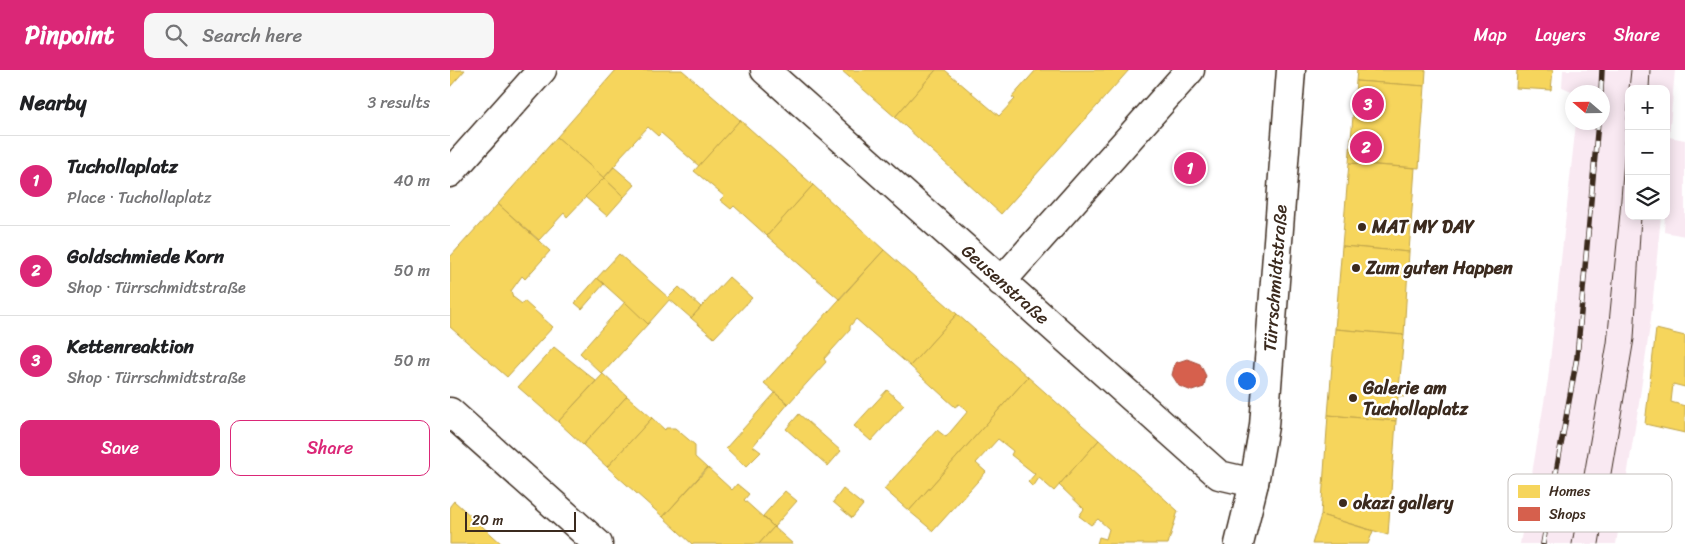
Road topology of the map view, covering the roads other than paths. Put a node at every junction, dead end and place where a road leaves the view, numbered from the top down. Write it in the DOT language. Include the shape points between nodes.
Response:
graph roads {
  1 [pos="542,70"];
  2 [pos="765,70"];
  3 [pos="1190,70"];
  4 [pos="1291,70"];
  5 [pos="450,173"];
  6 [pos="1001,282"];
  7 [pos="450,412"];
  8 [pos="1254,483"];
  9 [pos="598,544"];
  10 [pos="1239,544"];
  1 -- 5 [label="street"];
  2 -- 6 [label="street, Geusenstraße"];
  3 -- 6 [label="street"];
  4 -- 8 [label="street, Türrschmidtstraße" via="1264,426"];
  6 -- 8 [label="street, Geusenstraße" via="1219,474"];
  7 -- 9 [label="street"];
  8 -- 10 [label="street, Türrschmidtstraße"];
}
